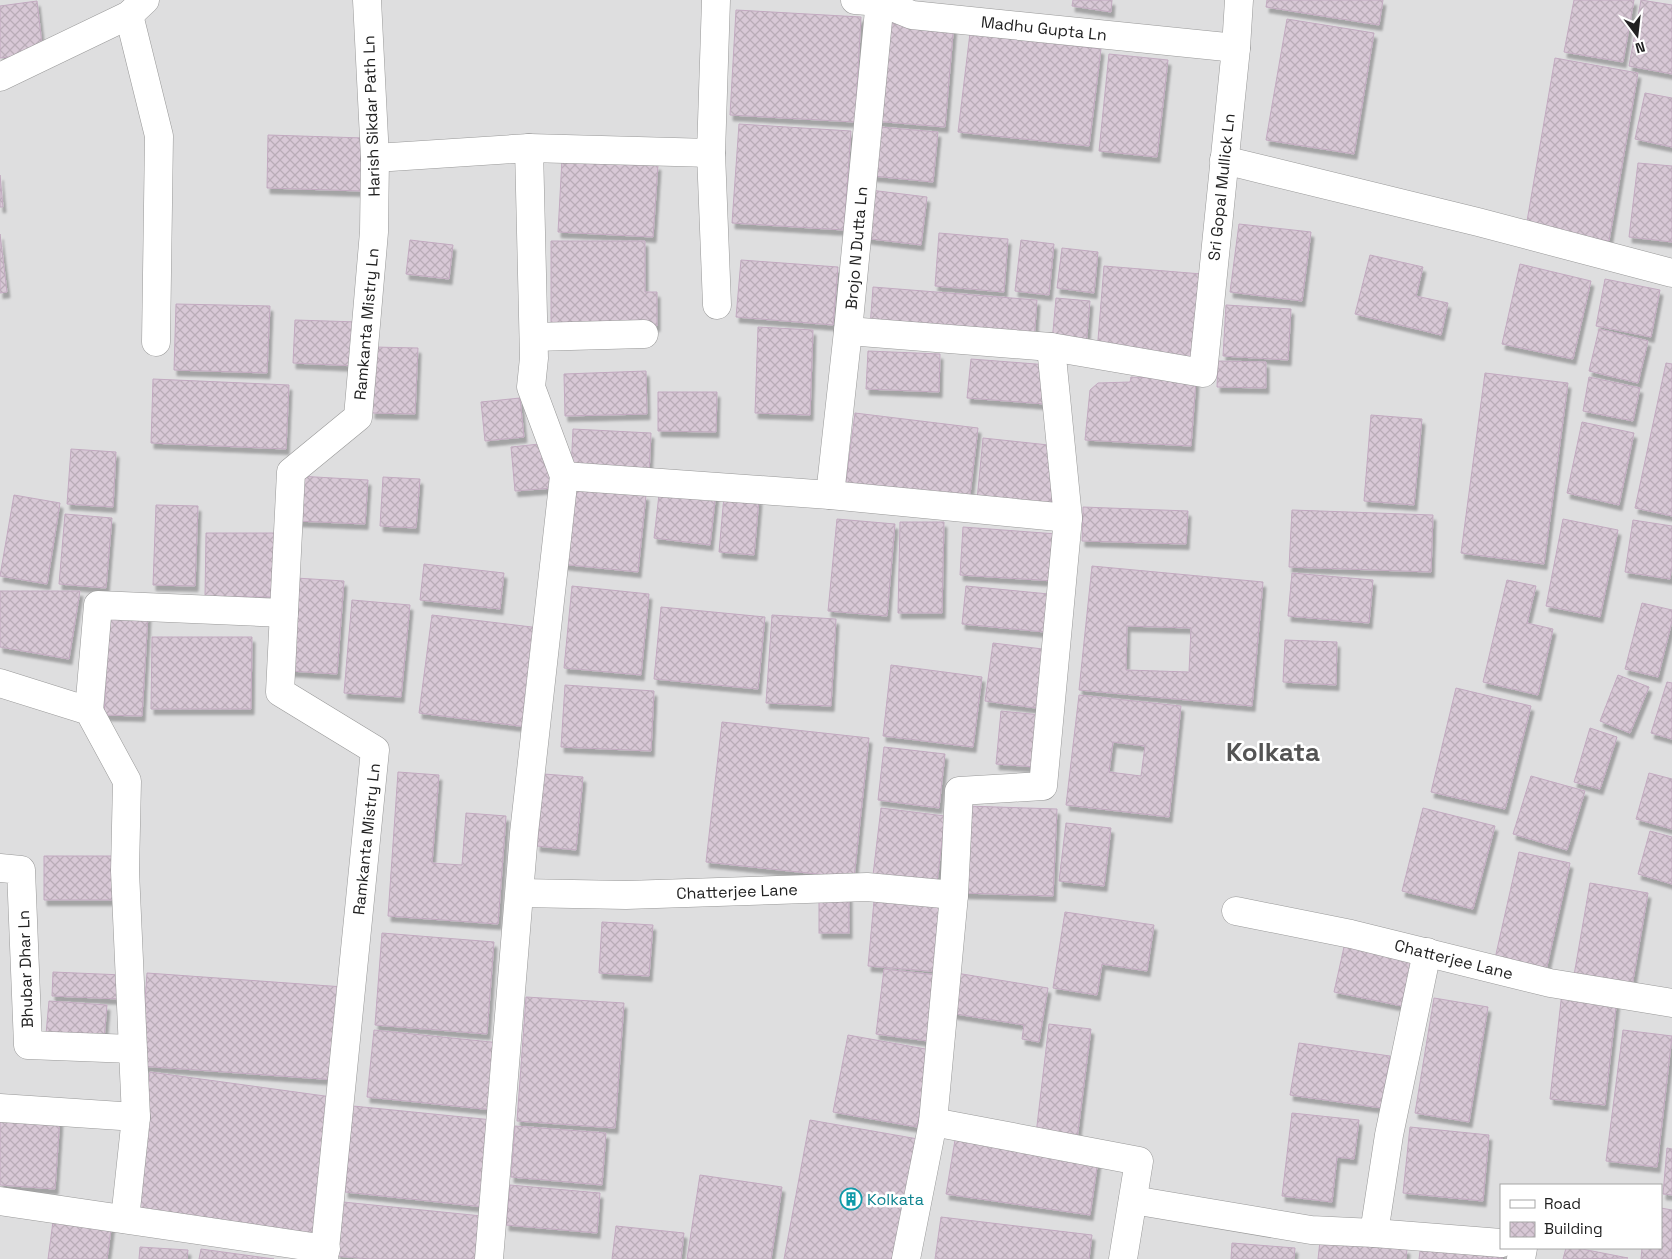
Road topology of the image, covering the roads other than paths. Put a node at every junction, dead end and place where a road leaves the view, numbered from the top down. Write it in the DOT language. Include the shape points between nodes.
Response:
graph roads {
  1 [pos="367,0"];
  2 [pos="716,0"];
  3 [pos="1239,0"];
  4 [pos="871,1"];
  5 [pos="137,8"];
  6 [pos="1236,48"];
  7 [pos="0,77"];
  8 [pos="529,148"];
  9 [pos="711,153"];
  10 [pos="375,158"];
  11 [pos="1224,160"];
  12 [pos="374,232"];
  13 [pos="1672,272"];
  14 [pos="717,305"];
  15 [pos="848,331"];
  16 [pos="644,334"];
  17 [pos="534,337"];
  18 [pos="156,342"];
  19 [pos="1051,347"];
  20 [pos="564,476"];
  21 [pos="830,495"];
  22 [pos="1068,518"];
  23 [pos="284,613"];
  24 [pos="0,683"];
  25 [pos="89,711"];
  26 [pos="0,868"];
  27 [pos="520,893"];
  28 [pos="954,894"];
  29 [pos="1236,911"];
  30 [pos="1427,952"];
  31 [pos="1672,1003"];
  32 [pos="132,1048"];
  33 [pos="0,1108"];
  34 [pos="136,1117"];
  35 [pos="933,1122"];
  36 [pos="1133,1200"];
  37 [pos="0,1205"];
  38 [pos="125,1220"];
  39 [pos="1374,1233"];
  40 [pos="1500,1243"];
  41 [pos="325,1254"];
  42 [pos="489,1259"];
  43 [pos="906,1259"];
  44 [pos="1123,1259"];
  1 -- 10 [label="street, Harish Sikdar Path Ln"];
  2 -- 9 [label="street"];
  3 -- 6 [label="street, Sri Gopal Mullick Ln"];
  4 -- 6 [label="street, Madhu Gupta Ln" via="912,15"];
  4 -- 15 [label="street, Brojo N Dutta Ln"];
  5 -- 7 [label="street"];
  5 -- 18 [label="street" via="159,136"];
  6 -- 11 [label="street, Sri Gopal Mullick Ln"];
  8 -- 9 [label="street"];
  8 -- 10 [label="street"];
  8 -- 17 [label="street"];
  9 -- 14 [label="street"];
  10 -- 12 [label="street, Harish Sikdar Path Ln"];
  11 -- 13 [label="street"];
  11 -- 19 [label="street, Sri Gopal Mullick Ln" via="1203,373"];
  12 -- 23 [label="street, Ramkanta Mistry Ln" via="358,417 292,472"];
  15 -- 19 [label="street"];
  15 -- 21 [label="street, Brojo N Dutta Ln"];
  16 -- 17 [label="street"];
  17 -- 20 [label="street" via="531,387"];
  19 -- 22 [label="street"];
  20 -- 21 [label="street"];
  20 -- 27 [label="street"];
  21 -- 22 [label="street"];
  22 -- 28 [label="street" via="1043,786 959,791"];
  23 -- 25 [label="street" via="98,605"];
  23 -- 41 [label="street, Ramkanta Mistry Ln" via="280,692 375,750"];
  24 -- 25 [label="street"];
  25 -- 32 [label="street" via="127,780 125,871"];
  26 -- 32 [label="street, Bhubar Dhar Ln" via="21,870 28,1045"];
  27 -- 28 [label="street, Chatterjee Lane" via="626,895 867,887"];
  27 -- 42 [label="street"];
  28 -- 35 [label="street"];
  29 -- 30 [label="street, Chatterjee Lane"];
  30 -- 31 [label="street, Chatterjee Lane" via="1550,983"];
  30 -- 39 [label="street" via="1389,1135"];
  32 -- 34 [label="street"];
  33 -- 34 [label="street"];
  34 -- 38 [label="street"];
  35 -- 36 [label="street" via="1139,1161"];
  35 -- 43 [label="street"];
  36 -- 39 [label="street" via="1311,1230"];
  36 -- 44 [label="street"];
  37 -- 38 [label="street"];
  38 -- 41 [label="street"];
  39 -- 40 [label="street"];
}
